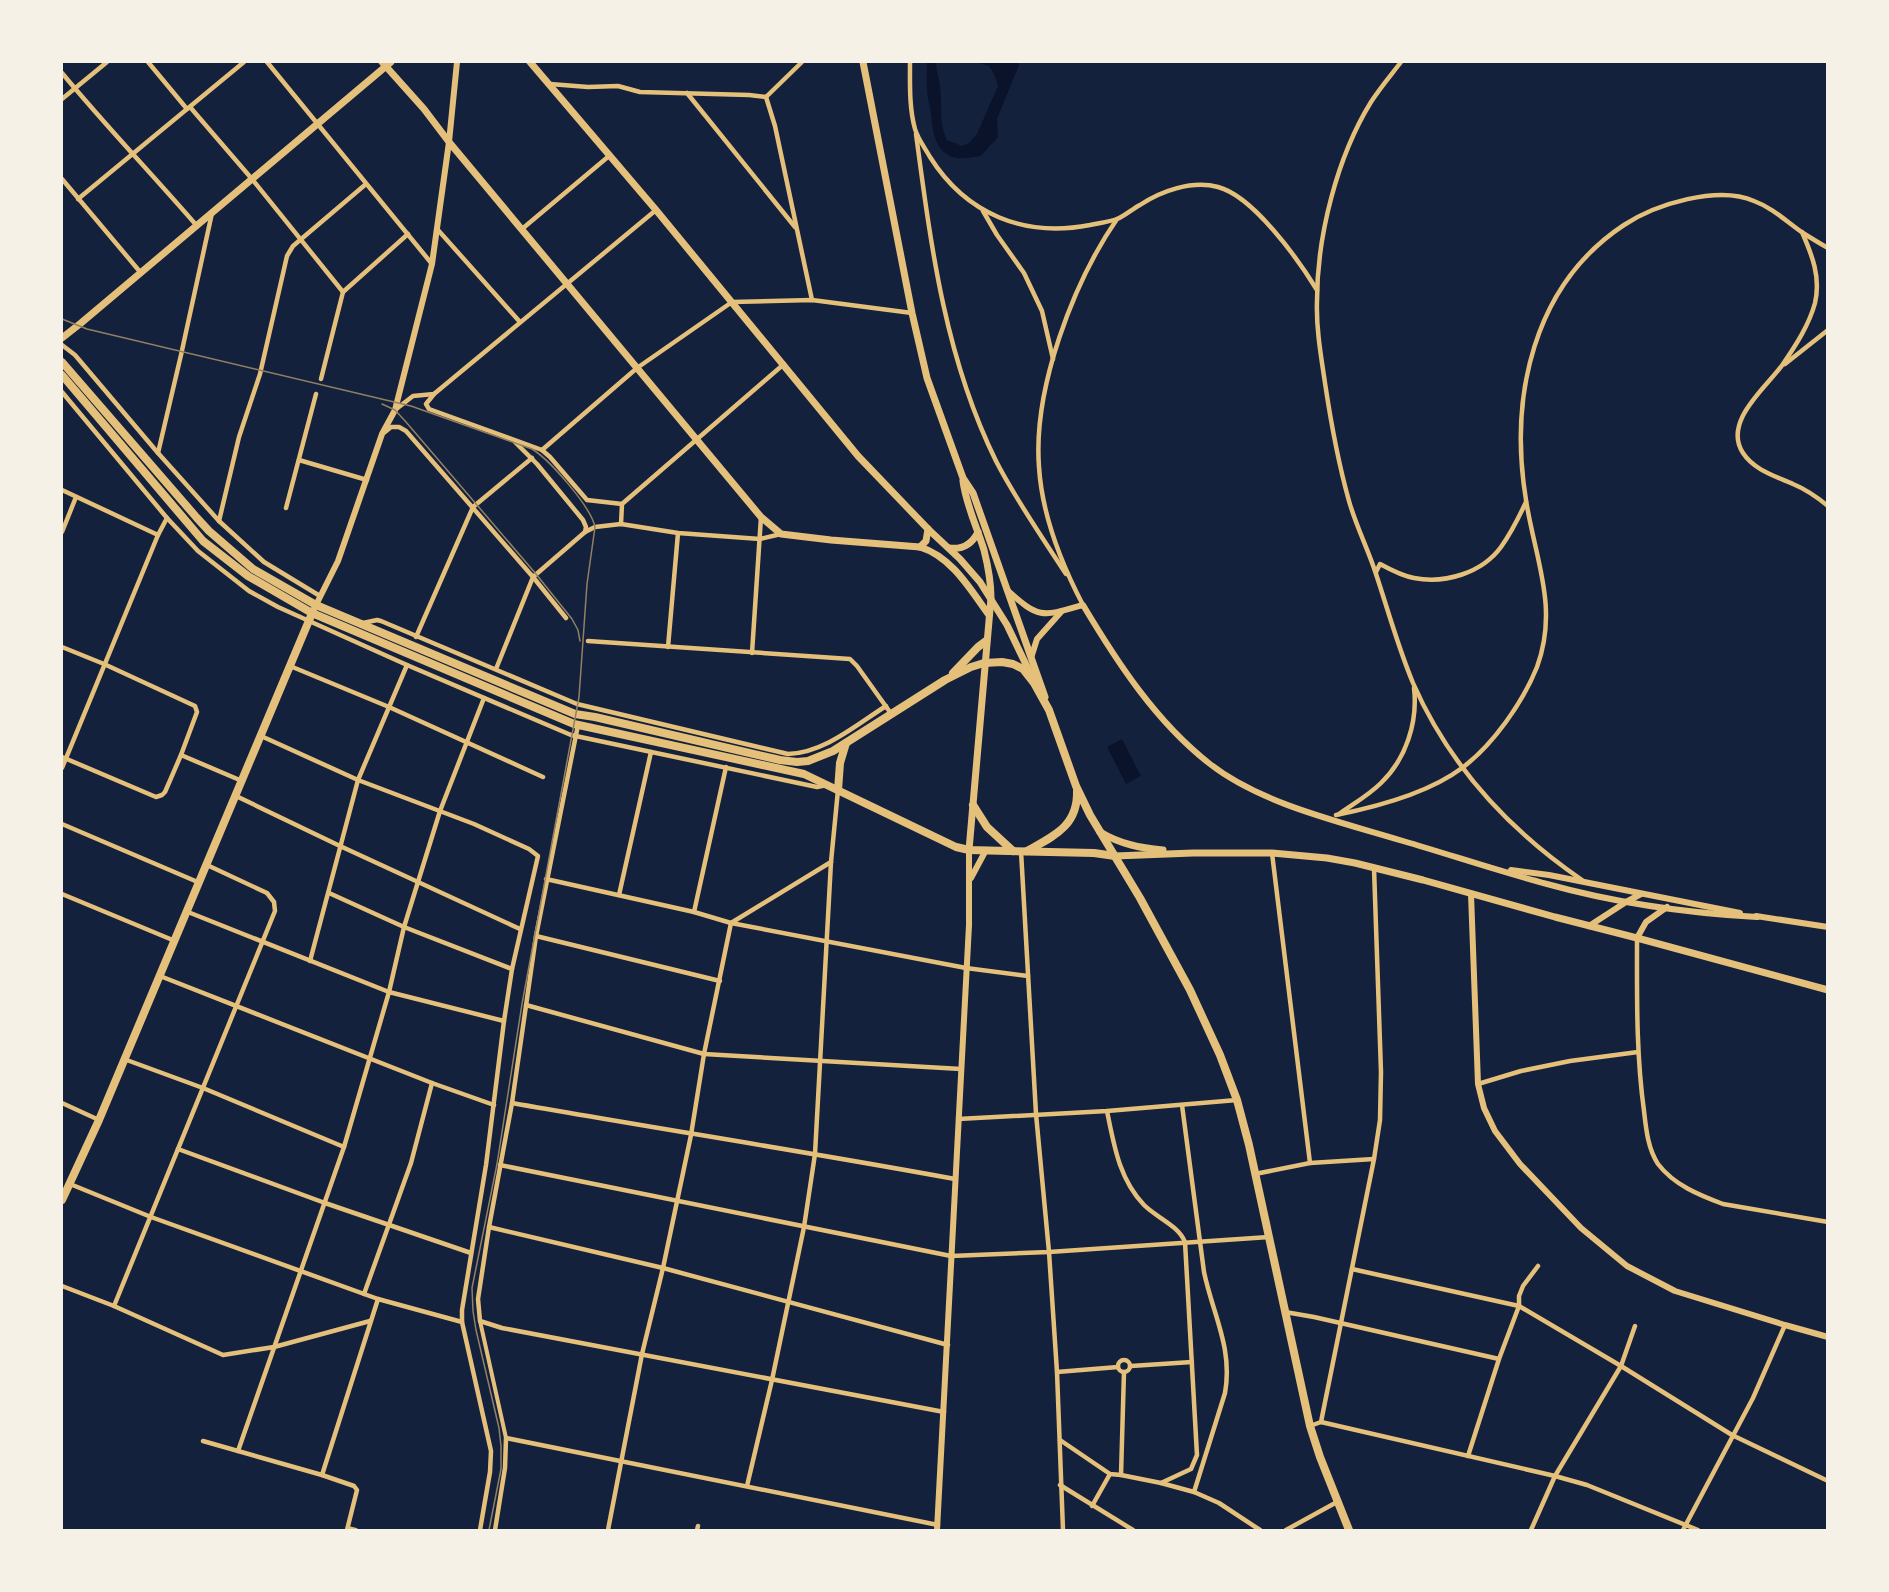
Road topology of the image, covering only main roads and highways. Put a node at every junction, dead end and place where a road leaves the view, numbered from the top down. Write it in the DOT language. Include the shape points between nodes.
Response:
graph roads {
  1 [pos="530,62"];
  2 [pos="863,62"];
  3 [pos="386,63"];
  4 [pos="62,338"];
  5 [pos="62,362"];
  6 [pos="62,375"];
  7 [pos="963,478"];
  8 [pos="928,529"];
  9 [pos="978,532"];
  10 [pos="920,547"];
  11 [pos="949,548"];
  12 [pos="991,598"];
  13 [pos="316,605"];
  14 [pos="312,613"];
  15 [pos="989,615"];
  16 [pos="986,641"];
  17 [pos="984,663"];
  18 [pos="945,680"];
  19 [pos="1034,682"];
  20 [pos="1049,710"];
  21 [pos="846,743"];
  22 [pos="1076,786"];
  23 [pos="838,790"];
  24 [pos="973,805"];
  25 [pos="1099,831"];
  26 [pos="969,850"];
  27 [pos="1020,851"];
  28 [pos="1193,854"];
  29 [pos="1115,856"];
  30 [pos="1827,990"];
  31 [pos="62,1200"];
  32 [pos="1349,1530"];
  1 -- 8 [label="main road" via="858,456"];
  2 -- 7 [label="main road" via="927,378"];
  3 -- 4 [label="main road"];
  3 -- 10 [label="main road" via="761,517 781,534"];
  5 -- 13 [label="main road" via="209,531 254,569"];
  6 -- 14 [label="main road" via="203,541 248,576"];
  7 -- 9 [label="main road" via="965,497"];
  7 -- 20 [label="main road" via="973,493"];
  8 -- 10 [label="main road" via="926,541"];
  8 -- 11 [label="main road"];
  9 -- 11 [label="main road" via="963,548"];
  9 -- 12 [label="main road"];
  10 -- 15 [label="main road" via="946,560"];
  11 -- 12 [label="main road"];
  12 -- 15 [label="main road"];
  12 -- 19 [label="main road"];
  13 -- 14 [label="main road"];
  13 -- 21 [label="main road" via="575,714 797,762 818,758"];
  14 -- 23 [label="main road" via="578,725 797,772"];
  14 -- 31 [label="main road" via="188,912"];
  15 -- 16 [label="main road"];
  16 -- 17 [label="main road"];
  16 -- 18 [label="main road"];
  17 -- 18 [label="main road"];
  17 -- 19 [label="main road" via="1013,664"];
  17 -- 24 [label="main road"];
  18 -- 21 [label="main road"];
  19 -- 20 [label="main road"];
  20 -- 22 [label="main road"];
  21 -- 23 [label="main road"];
  22 -- 25 [label="main road"];
  22 -- 27 [label="main road" via="1077,799 1065,827"];
  23 -- 26 [label="main road" via="942,841"];
  24 -- 26 [label="main road"];
  24 -- 27 [label="main road" via="987,827"];
  25 -- 28 [label="main road" via="1124,844"];
  25 -- 29 [label="main road"];
  26 -- 27 [label="main road"];
  27 -- 29 [label="main road"];
  28 -- 29 [label="main road"];
  28 -- 30 [label="main road" via="1272,853 1327,858 1374,868"];
  29 -- 32 [label="main road" via="1190,990 1237,1100 1310,1425"];
}
